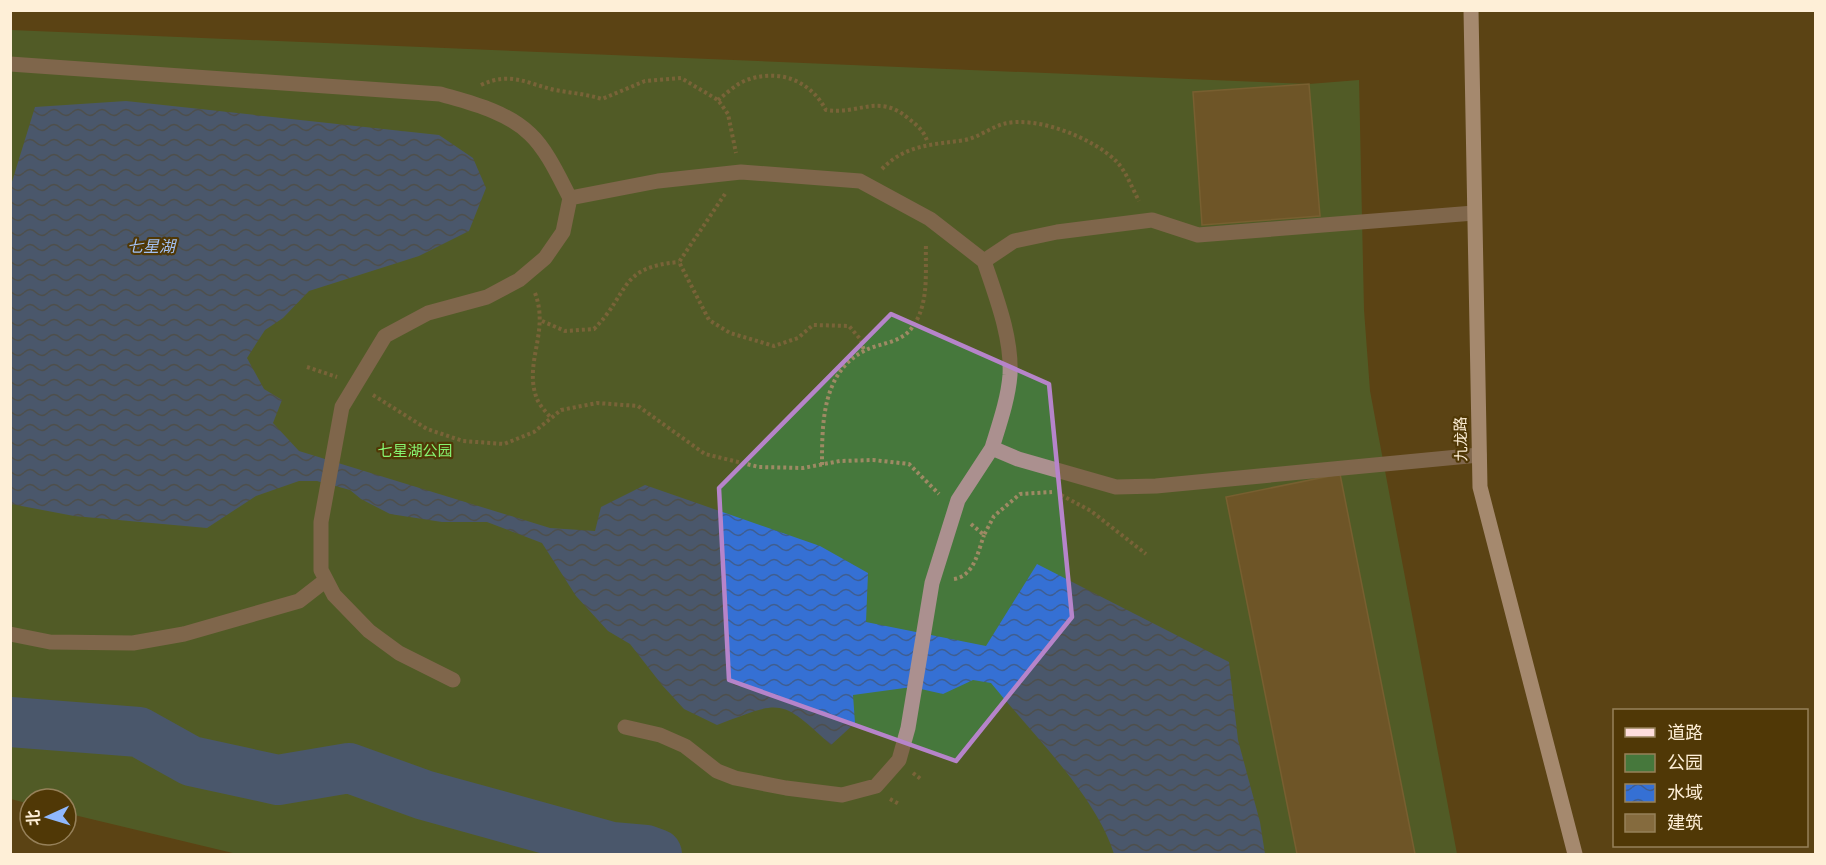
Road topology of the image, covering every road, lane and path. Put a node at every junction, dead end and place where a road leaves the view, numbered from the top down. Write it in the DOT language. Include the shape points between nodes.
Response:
graph roads {
  1 [pos="1471,10"];
  2 [pos="10,64"];
  3 [pos="718,100"];
  4 [pos="928,143"];
  5 [pos="874,189"];
  6 [pos="570,198"];
  7 [pos="1474,213"];
  8 [pos="930,219"];
  9 [pos="1152,220"];
  10 [pos="984,261"];
  11 [pos="679,262"];
  12 [pos="519,280"];
  13 [pos="542,321"];
  14 [pos="307,367"];
  15 [pos="356,384"];
  16 [pos="551,418"];
  17 [pos="992,448"];
  18 [pos="1479,455"];
  19 [pos="822,465"];
  20 [pos="955,510"];
  21 [pos="984,535"];
  22 [pos="1146,554"];
  23 [pos="326,580"];
  24 [pos="932,583"];
  25 [pos="10,634"];
  26 [pos="453,681"];
  27 [pos="625,728"];
  28 [pos="1575,855"];
  1 -- 7 [label="main road, 九龙路"];
  2 -- 6 [label="lane" via="440,94 489,108 530,133"];
  3 -- 4 [label="path" via="749,79 795,78 817,94 826,110 843,113 879,104 892,106 924,131"];
  4 -- 5 [label="path" via="897,155 877,175"];
  4 -- 9 [label="path" via="974,138 1004,124 1032,122 1060,130 1086,140 1118,163"];
  5 -- 6 [label="lane" via="860,181 741,172"];
  5 -- 8 [label="lane"];
  6 -- 12 [label="lane" via="563,232 545,258"];
  7 -- 9 [label="lane" via="1198,235"];
  7 -- 18 [label="main road, 九龙路"];
  8 -- 10 [label="lane"];
  8 -- 19 [label="path" via="923,305 911,330 894,341 864,351 839,373 827,396"];
  9 -- 10 [label="lane" via="1014,241"];
  10 -- 17 [label="lane" via="1008,343 1010,375"];
  11 -- 13 [label="path" via="653,264 637,273 620,291 612,311 594,329 565,331"];
  12 -- 13 [label="path" via="534,290"];
  12 -- 15 [label="lane" via="487,297 428,313 385,336"];
  13 -- 16 [label="path" via="532,374 537,400"];
  14 -- 15 [label="path"];
  15 -- 16 [label="path" via="427,429 463,441 504,444 534,432"];
  15 -- 23 [label="lane" via="342,407 321,522 321,570"];
  16 -- 19 [label="path" via="561,410 597,402 638,406 705,454 759,467"];
  17 -- 18 [label="lane" via="1116,486 1156,486"];
  17 -- 20 [label="lane"];
  18 -- 28 [label="main road, 九龙路" via="1480,487"];
  19 -- 20 [label="path" via="873,460 909,464"];
  20 -- 21 [label="path"];
  20 -- 24 [label="lane"];
  21 -- 22 [label="path" via="994,516 1020,494 1055,492 1091,511"];
  21 -- 24 [label="path" via="972,569 961,578"];
  23 -- 25 [label="lane" via="299,601 174,636 133,643 50,642"];
  23 -- 26 [label="lane" via="334,596 369,631 399,653"];
  24 -- 27 [label="lane" via="905,739 899,760 876,786 843,795 735,778 717,771 685,746 660,735"];
}
